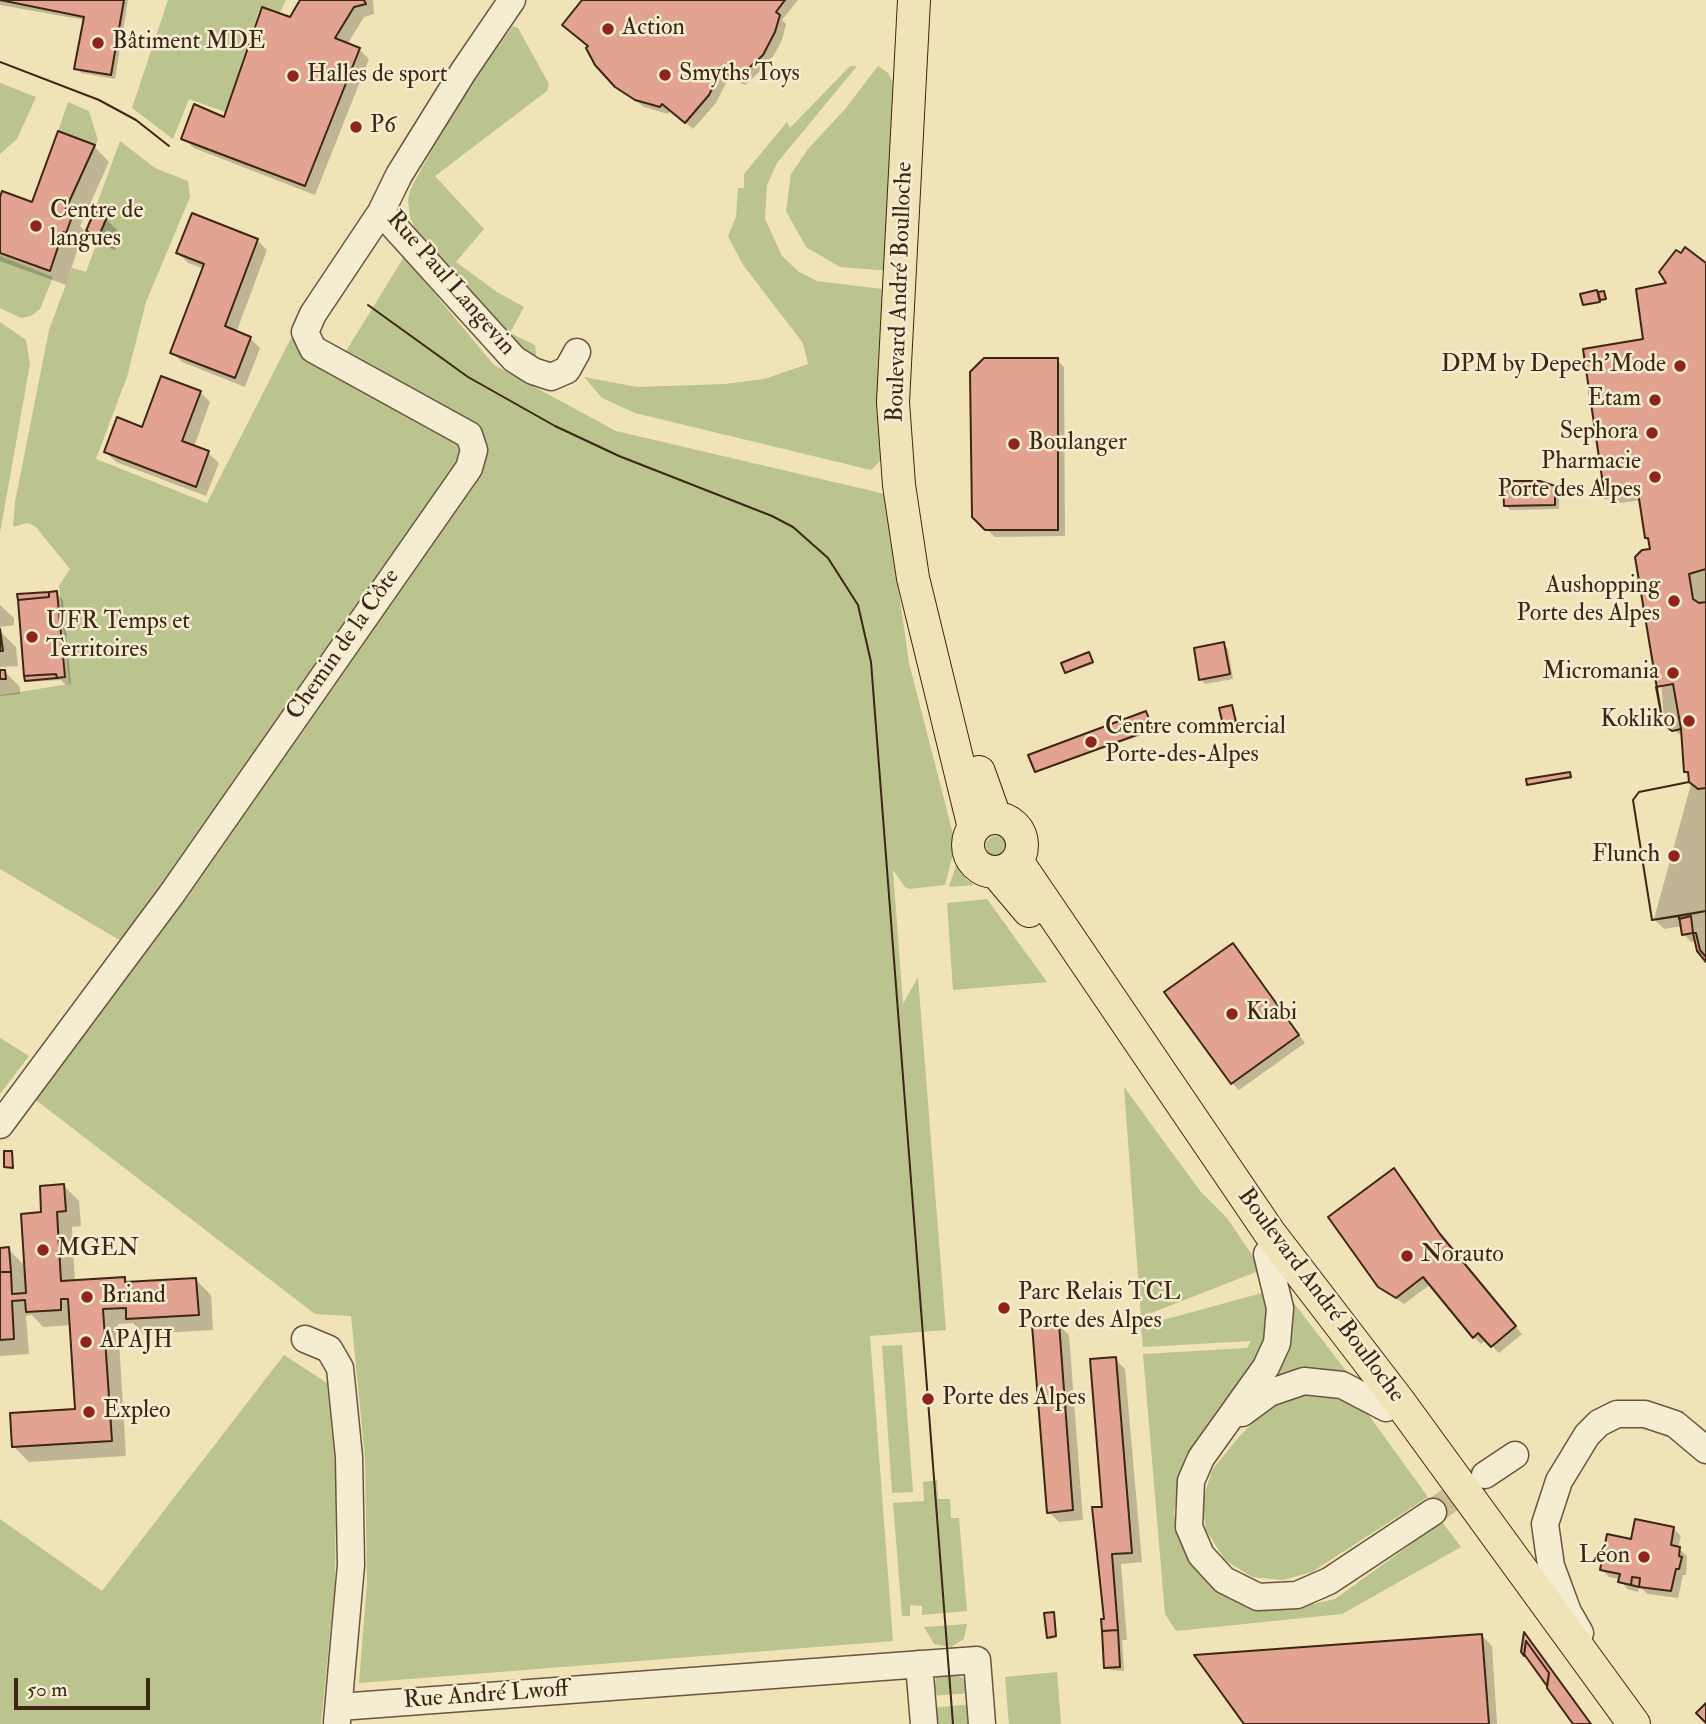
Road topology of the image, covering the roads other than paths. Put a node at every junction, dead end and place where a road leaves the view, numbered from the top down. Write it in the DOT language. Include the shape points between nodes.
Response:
graph roads {
  1 [pos="512,0"];
  2 [pos="914,0"];
  3 [pos="935,0"];
  4 [pos="381,212"];
  5 [pos="905,263"];
  6 [pos="577,352"];
  7 [pos="985,822"];
  8 [pos="1007,866"];
  9 [pos="0,1125"];
  10 [pos="1267,1254"];
  11 [pos="305,1339"];
  12 [pos="1386,1408"];
  13 [pos="1222,1430"];
  14 [pos="1706,1450"];
  15 [pos="1515,1455"];
  16 [pos="1485,1475"];
  17 [pos="1433,1512"];
  18 [pos="919,1664"];
  19 [pos="338,1715"];
  20 [pos="924,1724"];
  21 [pos="982,1724"];
  22 [pos="1615,1724"];
  23 [pos="1635,1724"];
  1 -- 4 [label="street, Rue Paul Langevin"];
  2 -- 5 [label="main road, Boulevard André Boulloche"];
  3 -- 5 [label="main road, Boulevard André Boulloche"];
  4 -- 6 [label="street, Rue Paul Langevin" via="514,359 551,377 567,370"];
  4 -- 9 [label="street, Chemin de la Côte" via="305,332 313,349 470,435 474,450 469,468 171,895"];
  5 -- 7 [label="main road, Boulevard André Boulloche" via="893,402 899,485 913,578"];
  7 -- 8 [label="main road" via="1012,823 1020,832 1023,844"];
  7 -- 8 [label="main road, Boulevard André Boulloche" via="968,845 971,857 984,870"];
  8 -- 10 [label="main road, Boulevard André Boulloche" via="1021,898 1126,1057"];
  8 -- 23 [label="main road, Boulevard André Boulloche" via="1269,1232"];
  10 -- 12 [label="main road, Boulevard André Boulloche"];
  10 -- 13 [label="street" via="1280,1308 1278,1343"];
  11 -- 19 [label="street, Rue André Lwoff" via="329,1349 340,1368 349,1457 351,1565"];
  12 -- 13 [label="street" via="1342,1385 1304,1381 1269,1393"];
  12 -- 22 [label="main road, Boulevard André Boulloche"];
  13 -- 17 [label="street" via="1201,1458 1192,1480 1189,1527 1201,1555 1224,1580 1258,1597 1297,1595 1329,1581"];
  14 -- 23 [label="street" via="1675,1424 1645,1414 1617,1414 1587,1435 1559,1481 1545,1524 1551,1566 1568,1612"];
  15 -- 16 [label="street"];
  18 -- 19 [label="street, Rue André Lwoff"];
  18 -- 20 [label="street"];
  18 -- 21 [label="street, Rue André Lwoff" via="978,1660"];
}
